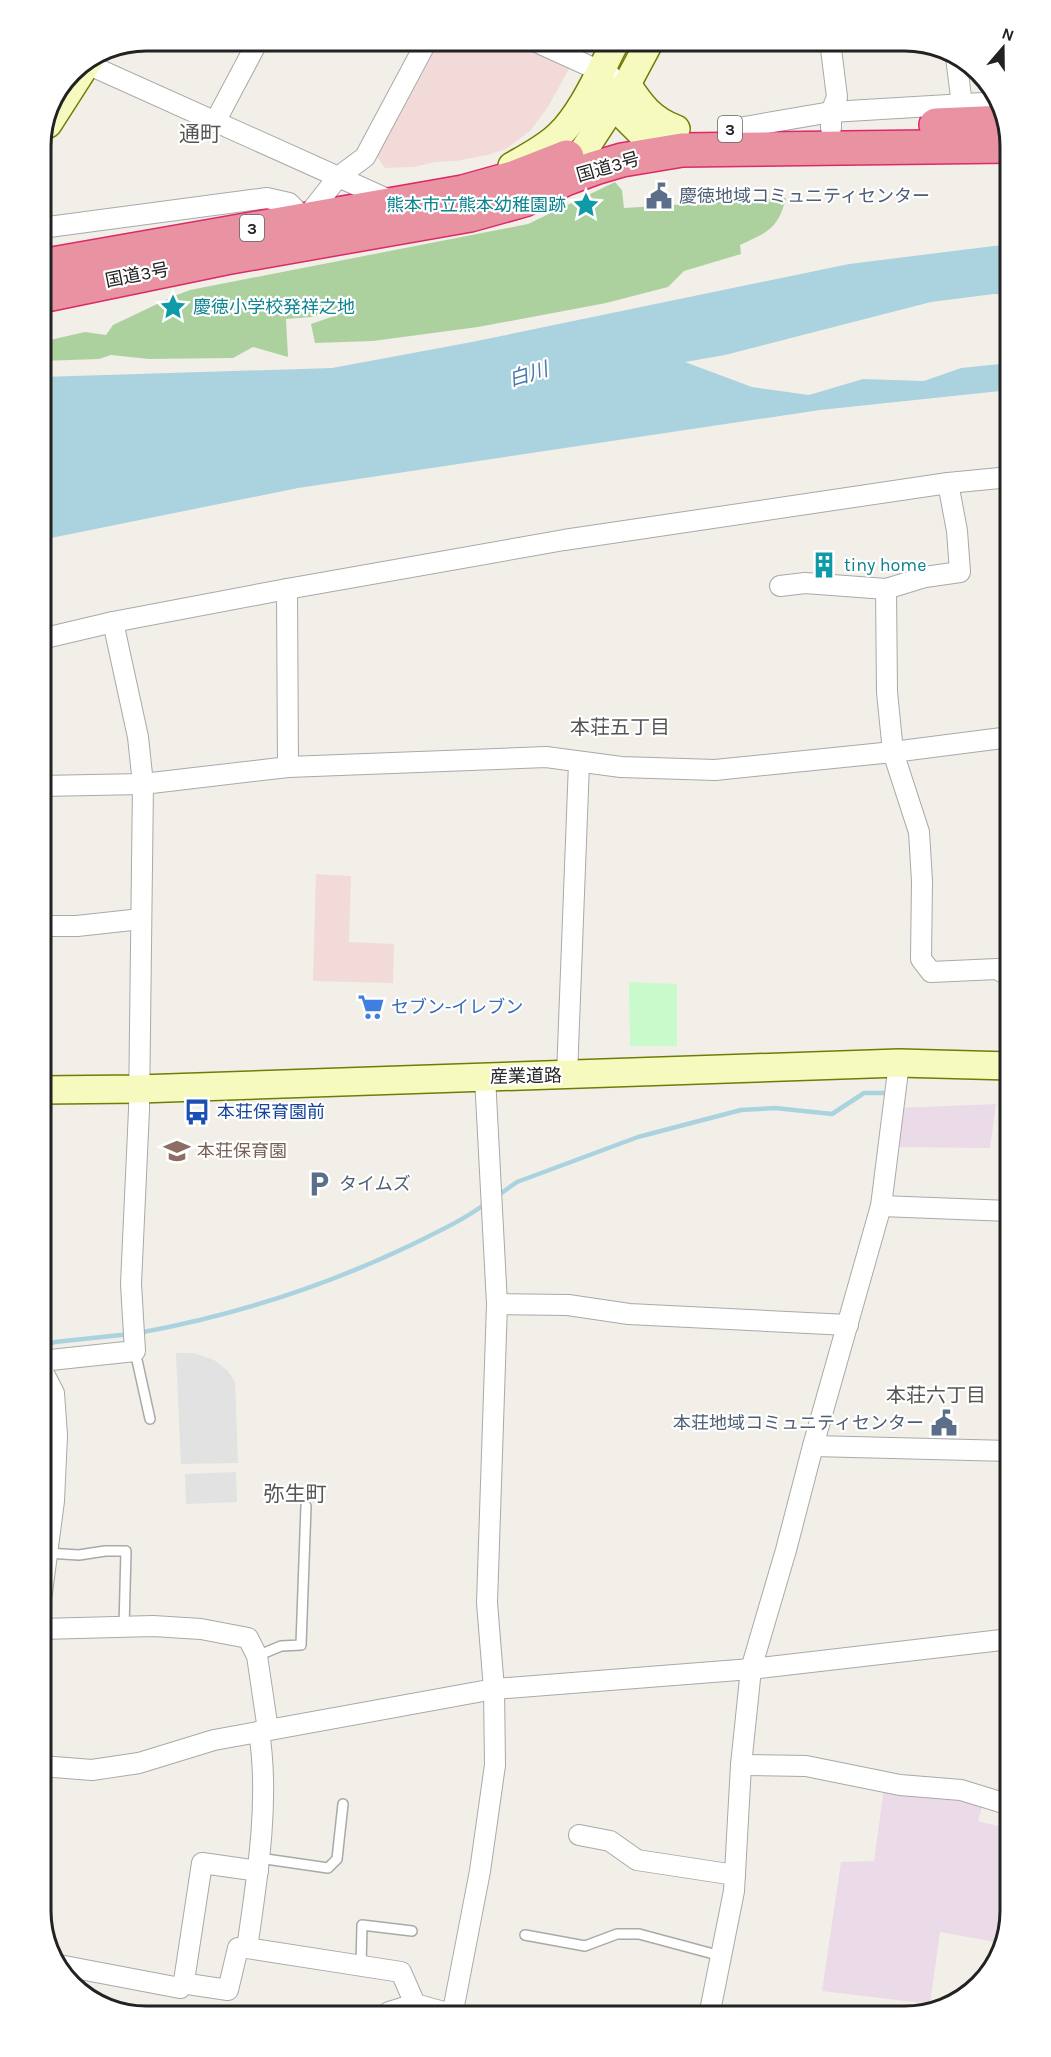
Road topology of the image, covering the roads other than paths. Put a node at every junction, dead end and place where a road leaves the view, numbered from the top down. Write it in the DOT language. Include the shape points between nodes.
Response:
graph roads {
  1 [pos="252,51"];
  2 [pos="422,51"];
  3 [pos="557,51"];
  4 [pos="610,51"];
  5 [pos="645,51"];
  6 [pos="831,51"];
  7 [pos="95,66"];
  8 [pos="957,67"];
  9 [pos="600,70"];
  10 [pos="621,94"];
  11 [pos="989,103"];
  12 [pos="962,105"];
  13 [pos="831,120"];
  14 [pos="215,122"];
  15 [pos="996,122"];
  16 [pos="644,136"];
  17 [pos="679,140"];
  18 [pos="1000,146"];
  19 [pos="586,149"];
  20 [pos="339,177"];
  21 [pos="566,179"];
  22 [pos="463,192"];
  23 [pos="396,203"];
  24 [pos="305,219"];
  25 [pos="51,227"];
  26 [pos="51,264"];
  27 [pos="98,283"];
  28 [pos="51,286"];
  29 [pos="51,294"];
  30 [pos="1000,478"];
  31 [pos="948,483"];
  32 [pos="780,586"];
  33 [pos="287,589"];
  34 [pos="886,589"];
  35 [pos="113,622"];
  36 [pos="51,637"];
  37 [pos="1000,737"];
  38 [pos="893,752"];
  39 [pos="579,763"];
  40 [pos="288,767"];
  41 [pos="143,784"];
  42 [pos="51,786"];
  43 [pos="141,919"];
  44 [pos="51,926"];
  45 [pos="1000,971"];
  46 [pos="899,1063"];
  47 [pos="1000,1066"];
  48 [pos="567,1075"];
  49 [pos="485,1077"];
  50 [pos="139,1089"];
  51 [pos="51,1090"];
  52 [pos="881,1206"];
  53 [pos="1000,1211"];
  54 [pos="497,1304"];
  55 [pos="848,1325"];
  56 [pos="134,1347"];
  57 [pos="51,1359"];
  58 [pos="51,1388"];
  59 [pos="150,1419"];
  60 [pos="813,1446"];
  61 [pos="1000,1451"];
  62 [pos="306,1506"];
  63 [pos="51,1523"];
  64 [pos="51,1553"];
  65 [pos="124,1627"];
  66 [pos="51,1629"];
  67 [pos="1000,1640"];
  68 [pos="257,1656"];
  69 [pos="751,1669"];
  70 [pos="494,1689"];
  71 [pos="264,1731"];
  72 [pos="741,1765"];
  73 [pos="51,1767"];
  74 [pos="1000,1802"];
  75 [pos="344,1804"];
  76 [pos="579,1834"];
  77 [pos="258,1864"];
  78 [pos="735,1875"];
  79 [pos="412,1931"];
  80 [pos="525,1935"];
  81 [pos="247,1948"];
  82 [pos="721,1956"];
  83 [pos="361,1966"];
  84 [pos="70,1967"];
  85 [pos="184,1981"];
  86 [pos="414,2004"];
  87 [pos="408,2006"];
  88 [pos="421,2006"];
  89 [pos="456,2006"];
  90 [pos="711,2006"];
  1 -- 14 [label="street"];
  2 -- 20 [label="street" via="365,157"];
  3 -- 9 [label="street"];
  4 -- 9 [label="street"];
  5 -- 10 [label="street"];
  6 -- 13 [label="street" via="837,97"];
  7 -- 14 [label="street"];
  8 -- 12 [label="street"];
  9 -- 10 [label="street"];
  9 -- 22 [label="street" via="573,119 560,134 544,148"];
  10 -- 16 [label="street" via="622,114"];
  10 -- 17 [label="street" via="641,106"];
  10 -- 19 [label="street"];
  11 -- 12 [label="street"];
  12 -- 13 [label="street"];
  13 -- 15 [label="highway, 国道3号 / 3"];
  13 -- 17 [label="highway, 国道3号 / 3" via="733,129"];
  14 -- 20 [label="street"];
  16 -- 17 [label="highway, 国道3号 / 3"];
  16 -- 19 [label="highway, 国道3号 / 3"];
  17 -- 18 [label="highway, 国道3号 / 3"];
  17 -- 21 [label="highway, 国道3号 / 3"];
  19 -- 21 [label="street"];
  19 -- 22 [label="highway, 国道3号 / 3" via="513,178"];
  20 -- 23 [label="street"];
  20 -- 24 [label="street"];
  21 -- 27 [label="highway, 国道3号 / 3" via="524,200 470,215"];
  22 -- 23 [label="highway, 国道3号 / 3"];
  23 -- 24 [label="highway, 国道3号 / 3"];
  24 -- 25 [label="street" via="289,203 267,198"];
  24 -- 26 [label="highway, 国道3号 / 3"];
  27 -- 28 [label="street"];
  27 -- 29 [label="highway, 国道3号 / 3"];
  30 -- 31 [label="street"];
  31 -- 33 [label="street" via="564,540"];
  31 -- 34 [label="street" via="960,572"];
  32 -- 34 [label="street" via="805,583"];
  33 -- 35 [label="street"];
  33 -- 40 [label="street"];
  34 -- 38 [label="street" via="887,692"];
  35 -- 36 [label="street"];
  35 -- 41 [label="street" via="138,737"];
  37 -- 38 [label="street"];
  38 -- 39 [label="street" via="715,770"];
  38 -- 45 [label="street" via="919,832 921,959 931,972"];
  39 -- 40 [label="street" via="546,757"];
  39 -- 48 [label="street"];
  40 -- 41 [label="street"];
  41 -- 42 [label="street"];
  41 -- 43 [label="street"];
  43 -- 44 [label="street"];
  43 -- 50 [label="street"];
  46 -- 47 [label="street, 産業道路"];
  46 -- 48 [label="street, 産業道路"];
  46 -- 52 [label="street"];
  48 -- 49 [label="street, 産業道路"];
  49 -- 50 [label="street, 産業道路"];
  49 -- 54 [label="street"];
  50 -- 51 [label="street, 産業道路"];
  50 -- 56 [label="street" via="131,1284"];
  52 -- 53 [label="street"];
  52 -- 55 [label="street"];
  54 -- 55 [label="street" via="568,1305 629,1314"];
  54 -- 70 [label="street" via="487,1603"];
  55 -- 60 [label="street"];
  56 -- 57 [label="street"];
  56 -- 59 [label="lane"];
  58 -- 63 [label="street" via="57,1435"];
  60 -- 61 [label="street"];
  60 -- 69 [label="street"];
  62 -- 68 [label="lane" via="301,1646 281,1646"];
  64 -- 65 [label="lane" via="126,1551"];
  65 -- 66 [label="street"];
  65 -- 68 [label="street" via="201,1629 248,1638"];
  67 -- 69 [label="street"];
  68 -- 71 [label="street"];
  69 -- 70 [label="street"];
  69 -- 72 [label="street"];
  70 -- 71 [label="street"];
  70 -- 89 [label="street" via="495,1765"];
  71 -- 73 [label="street" via="214,1740 139,1763 92,1770"];
  71 -- 77 [label="street"];
  72 -- 74 [label="street" via="807,1766 900,1785 961,1790"];
  72 -- 78 [label="street"];
  75 -- 77 [label="lane" via="337,1859 328,1868"];
  76 -- 78 [label="street" via="610,1840 637,1860"];
  77 -- 81 [label="street"];
  77 -- 85 [label="street" via="202,1863"];
  78 -- 82 [label="street"];
  79 -- 83 [label="lane" via="363,1925"];
  80 -- 82 [label="lane" via="585,1946 617,1934 639,1935"];
  81 -- 83 [label="street"];
  81 -- 85 [label="street" via="238,1948 228,1990"];
  82 -- 90 [label="street"];
  83 -- 86 [label="street" via="401,1972"];
  84 -- 85 [label="street" via="180,1988"];
  86 -- 87 [label="street"];
  86 -- 88 [label="street"];
}
